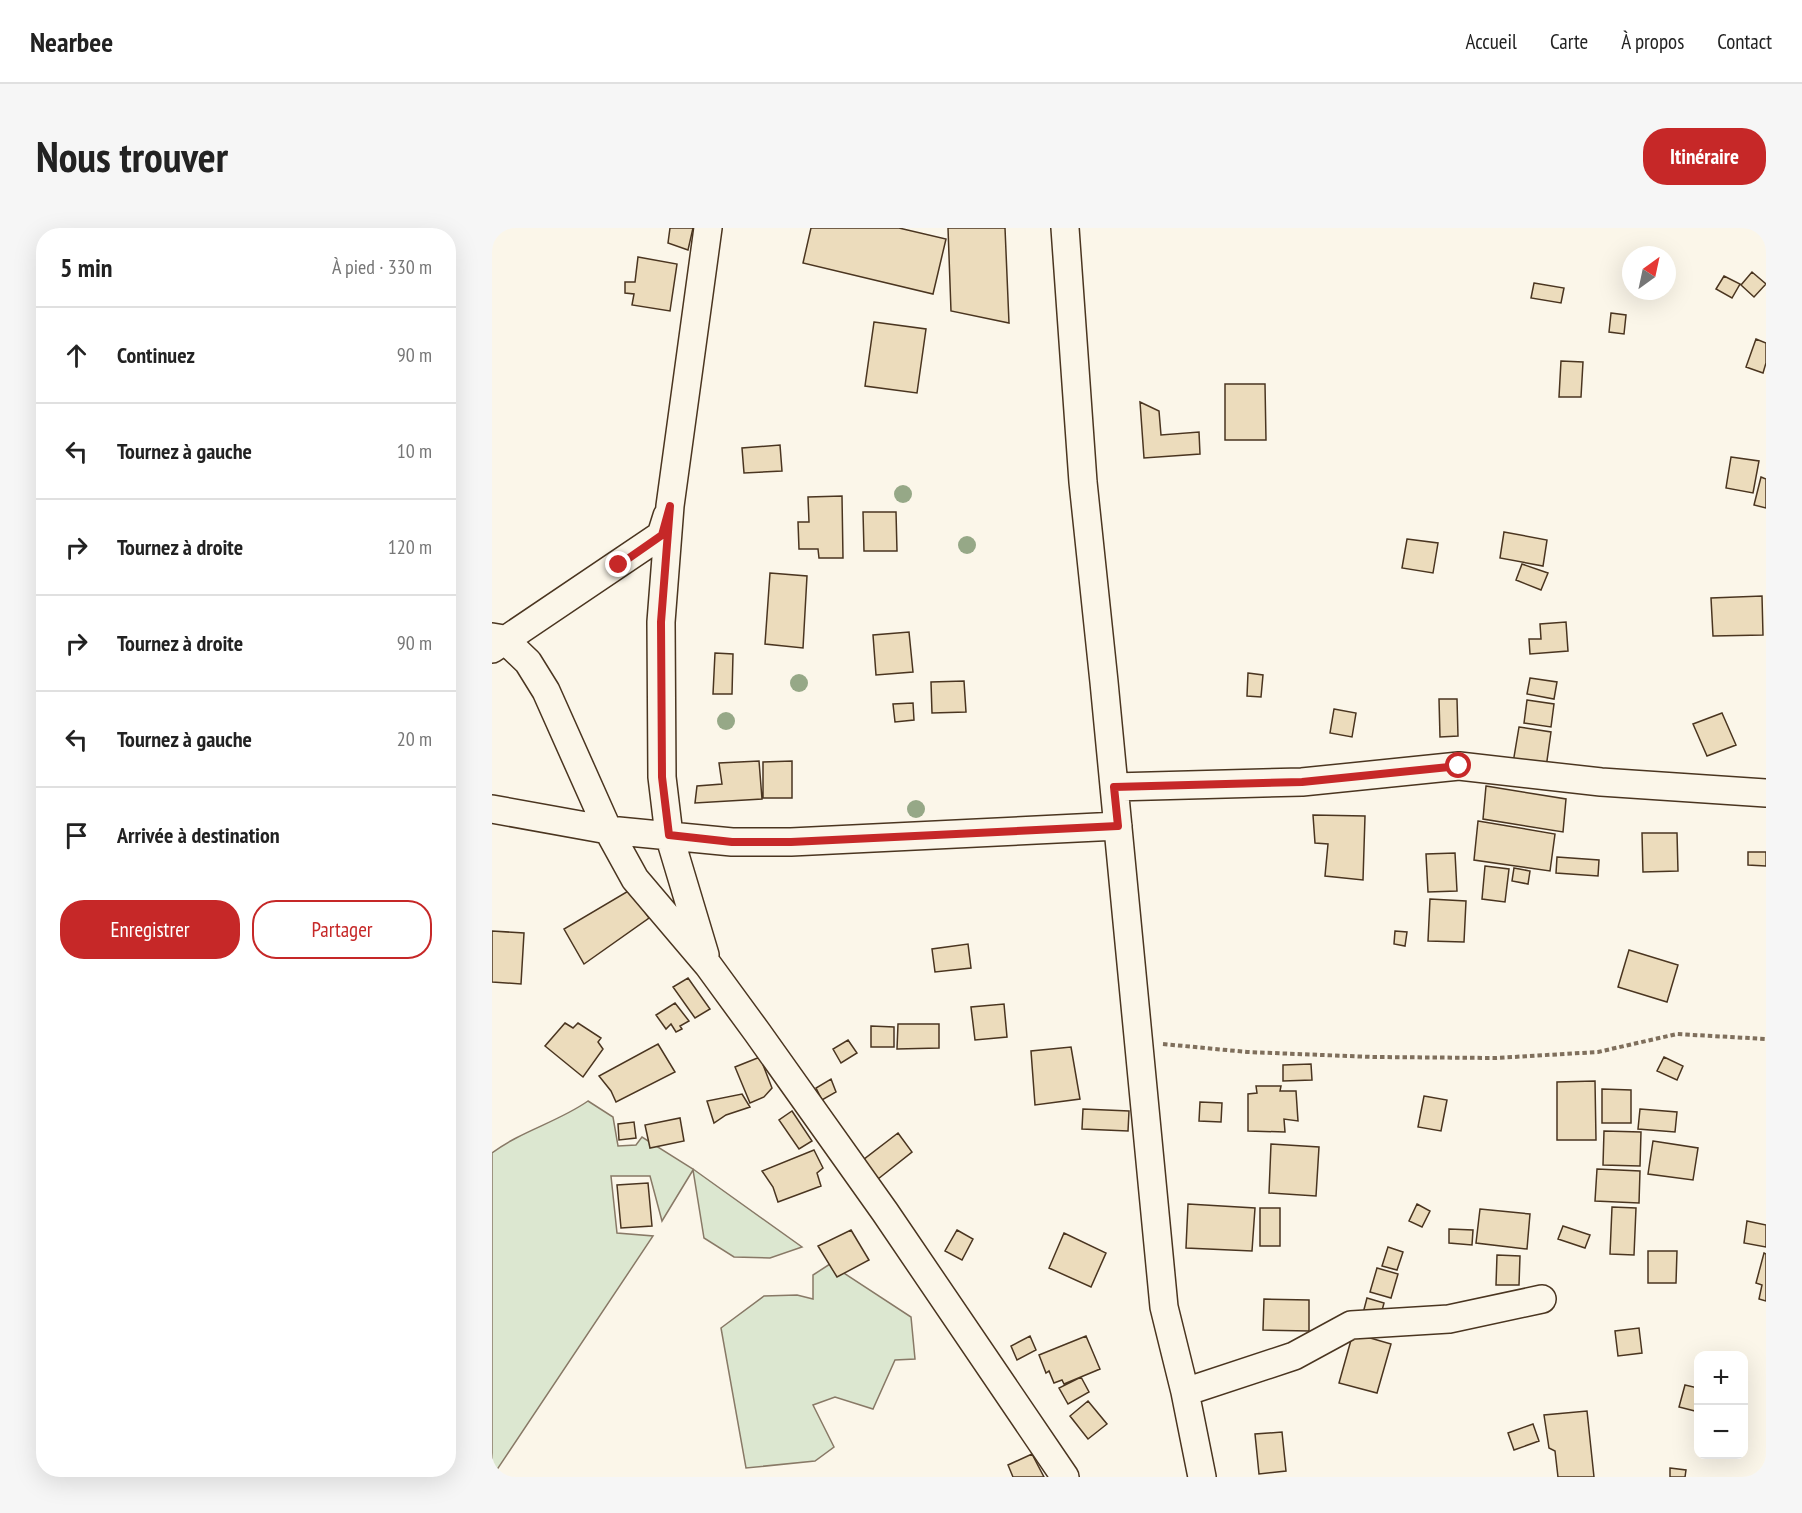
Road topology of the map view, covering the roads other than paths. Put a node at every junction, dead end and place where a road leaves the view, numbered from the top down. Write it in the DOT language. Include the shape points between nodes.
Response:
graph roads {
  1 [pos="708,228"];
  2 [pos="1065,228"];
  3 [pos="670,506"];
  4 [pos="496,642"];
  5 [pos="1114,787"];
  6 [pos="1766,793"];
  7 [pos="492,808"];
  8 [pos="1118,826"];
  9 [pos="608,830"];
  10 [pos="669,835"];
  11 [pos="708,965"];
  12 [pos="1542,1299"];
  13 [pos="1185,1392"];
  14 [pos="1065,1477"];
  15 [pos="1202,1477"];
  1 -- 3 [label="street"];
  2 -- 5 [label="street" via="1083,482"];
  3 -- 4 [label="street" via="662,535"];
  3 -- 10 [label="street" via="661,622 662,777"];
  4 -- 9 [label="street" via="528,662 546,691"];
  5 -- 6 [label="street" via="1302,782 1459,766 1601,782"];
  5 -- 8 [label="street"];
  7 -- 9 [label="street"];
  8 -- 10 [label="street" via="791,842 732,842"];
  8 -- 13 [label="street" via="1164,1307"];
  9 -- 10 [label="street"];
  9 -- 11 [label="street" via="635,879"];
  10 -- 11 [label="street"];
  11 -- 14 [label="street" via="885,1212"];
  12 -- 13 [label="street" via="1449,1319 1351,1325 1294,1356"];
  13 -- 15 [label="street"];
}
